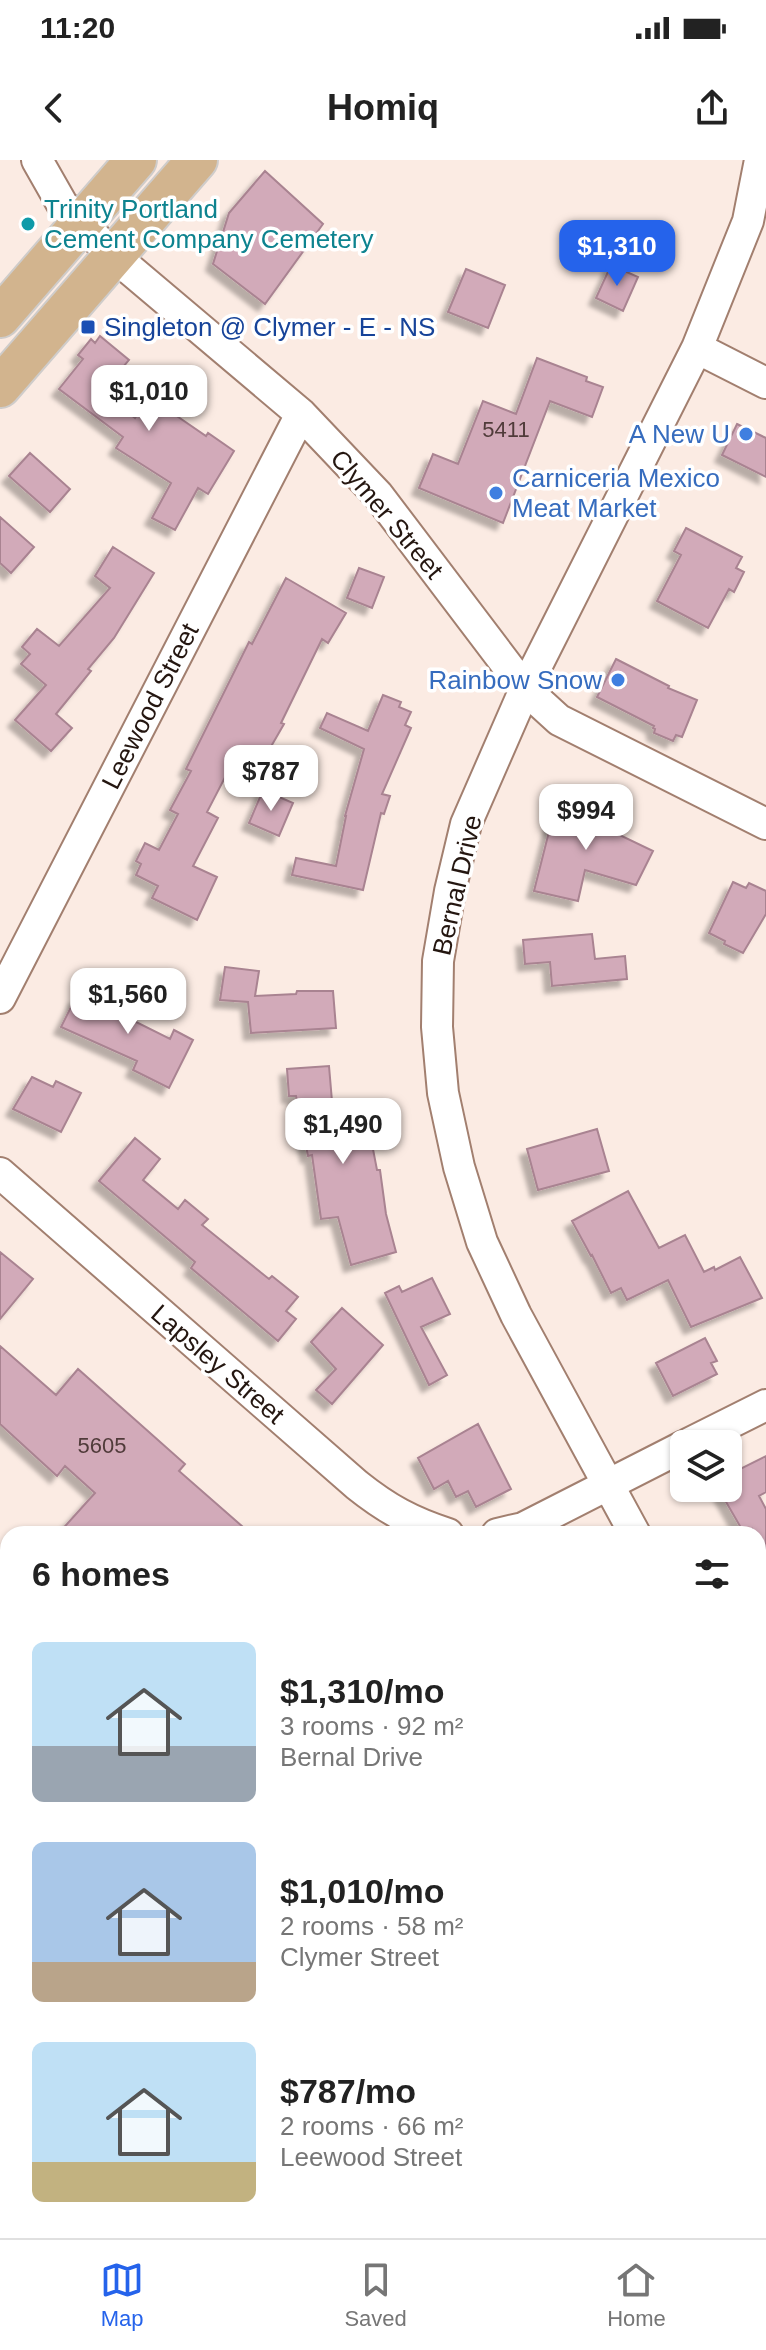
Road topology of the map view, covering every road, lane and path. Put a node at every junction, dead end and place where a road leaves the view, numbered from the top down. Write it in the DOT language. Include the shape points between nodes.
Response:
graph roads {
  1 [pos="37,160"];
  2 [pos="136,160"];
  3 [pos="197,160"];
  4 [pos="760,160"];
  5 [pos="81,223"];
  6 [pos="114,256"];
  7 [pos="0,317"];
  8 [pos="697,348"];
  9 [pos="2,381"];
  10 [pos="766,383"];
  11 [pos="301,414"];
  12 [pos="525,689"];
  13 [pos="766,824"];
  14 [pos="0,998"];
  15 [pos="0,1173"];
  16 [pos="766,1405"];
  17 [pos="716,1430"];
  18 [pos="670,1453"];
  19 [pos="608,1484"];
  20 [pos="423,1526"];
  21 [pos="527,1526"];
  22 [pos="631,1526"];
  1 -- 5 [label="street, Clymer Street" via="62,204"];
  2 -- 5 [label="main road"];
  3 -- 6 [label="main road"];
  4 -- 8 [label="street, Bernal Drive" via="748,221"];
  5 -- 6 [label="street, Clymer Street"];
  5 -- 7 [label="main road"];
  6 -- 9 [label="main road"];
  6 -- 11 [label="street, Clymer Street"];
  8 -- 10 [label="street"];
  8 -- 12 [label="street, Bernal Drive"];
  11 -- 12 [label="street, Clymer Street" via="378,495"];
  11 -- 14 [label="street, Leewood Street"];
  12 -- 13 [label="street, Clymer Street" via="559,720"];
  12 -- 19 [label="street, Bernal Drive" via="466,824 450,891 438,961 443,1093 482,1242"];
  15 -- 20 [label="street, Lapsley Street" via="357,1485"];
  16 -- 17 [label="street"];
  18 -- 19 [label="street"];
  19 -- 21 [label="street"];
  19 -- 22 [label="street, Bernal Drive"];
}
